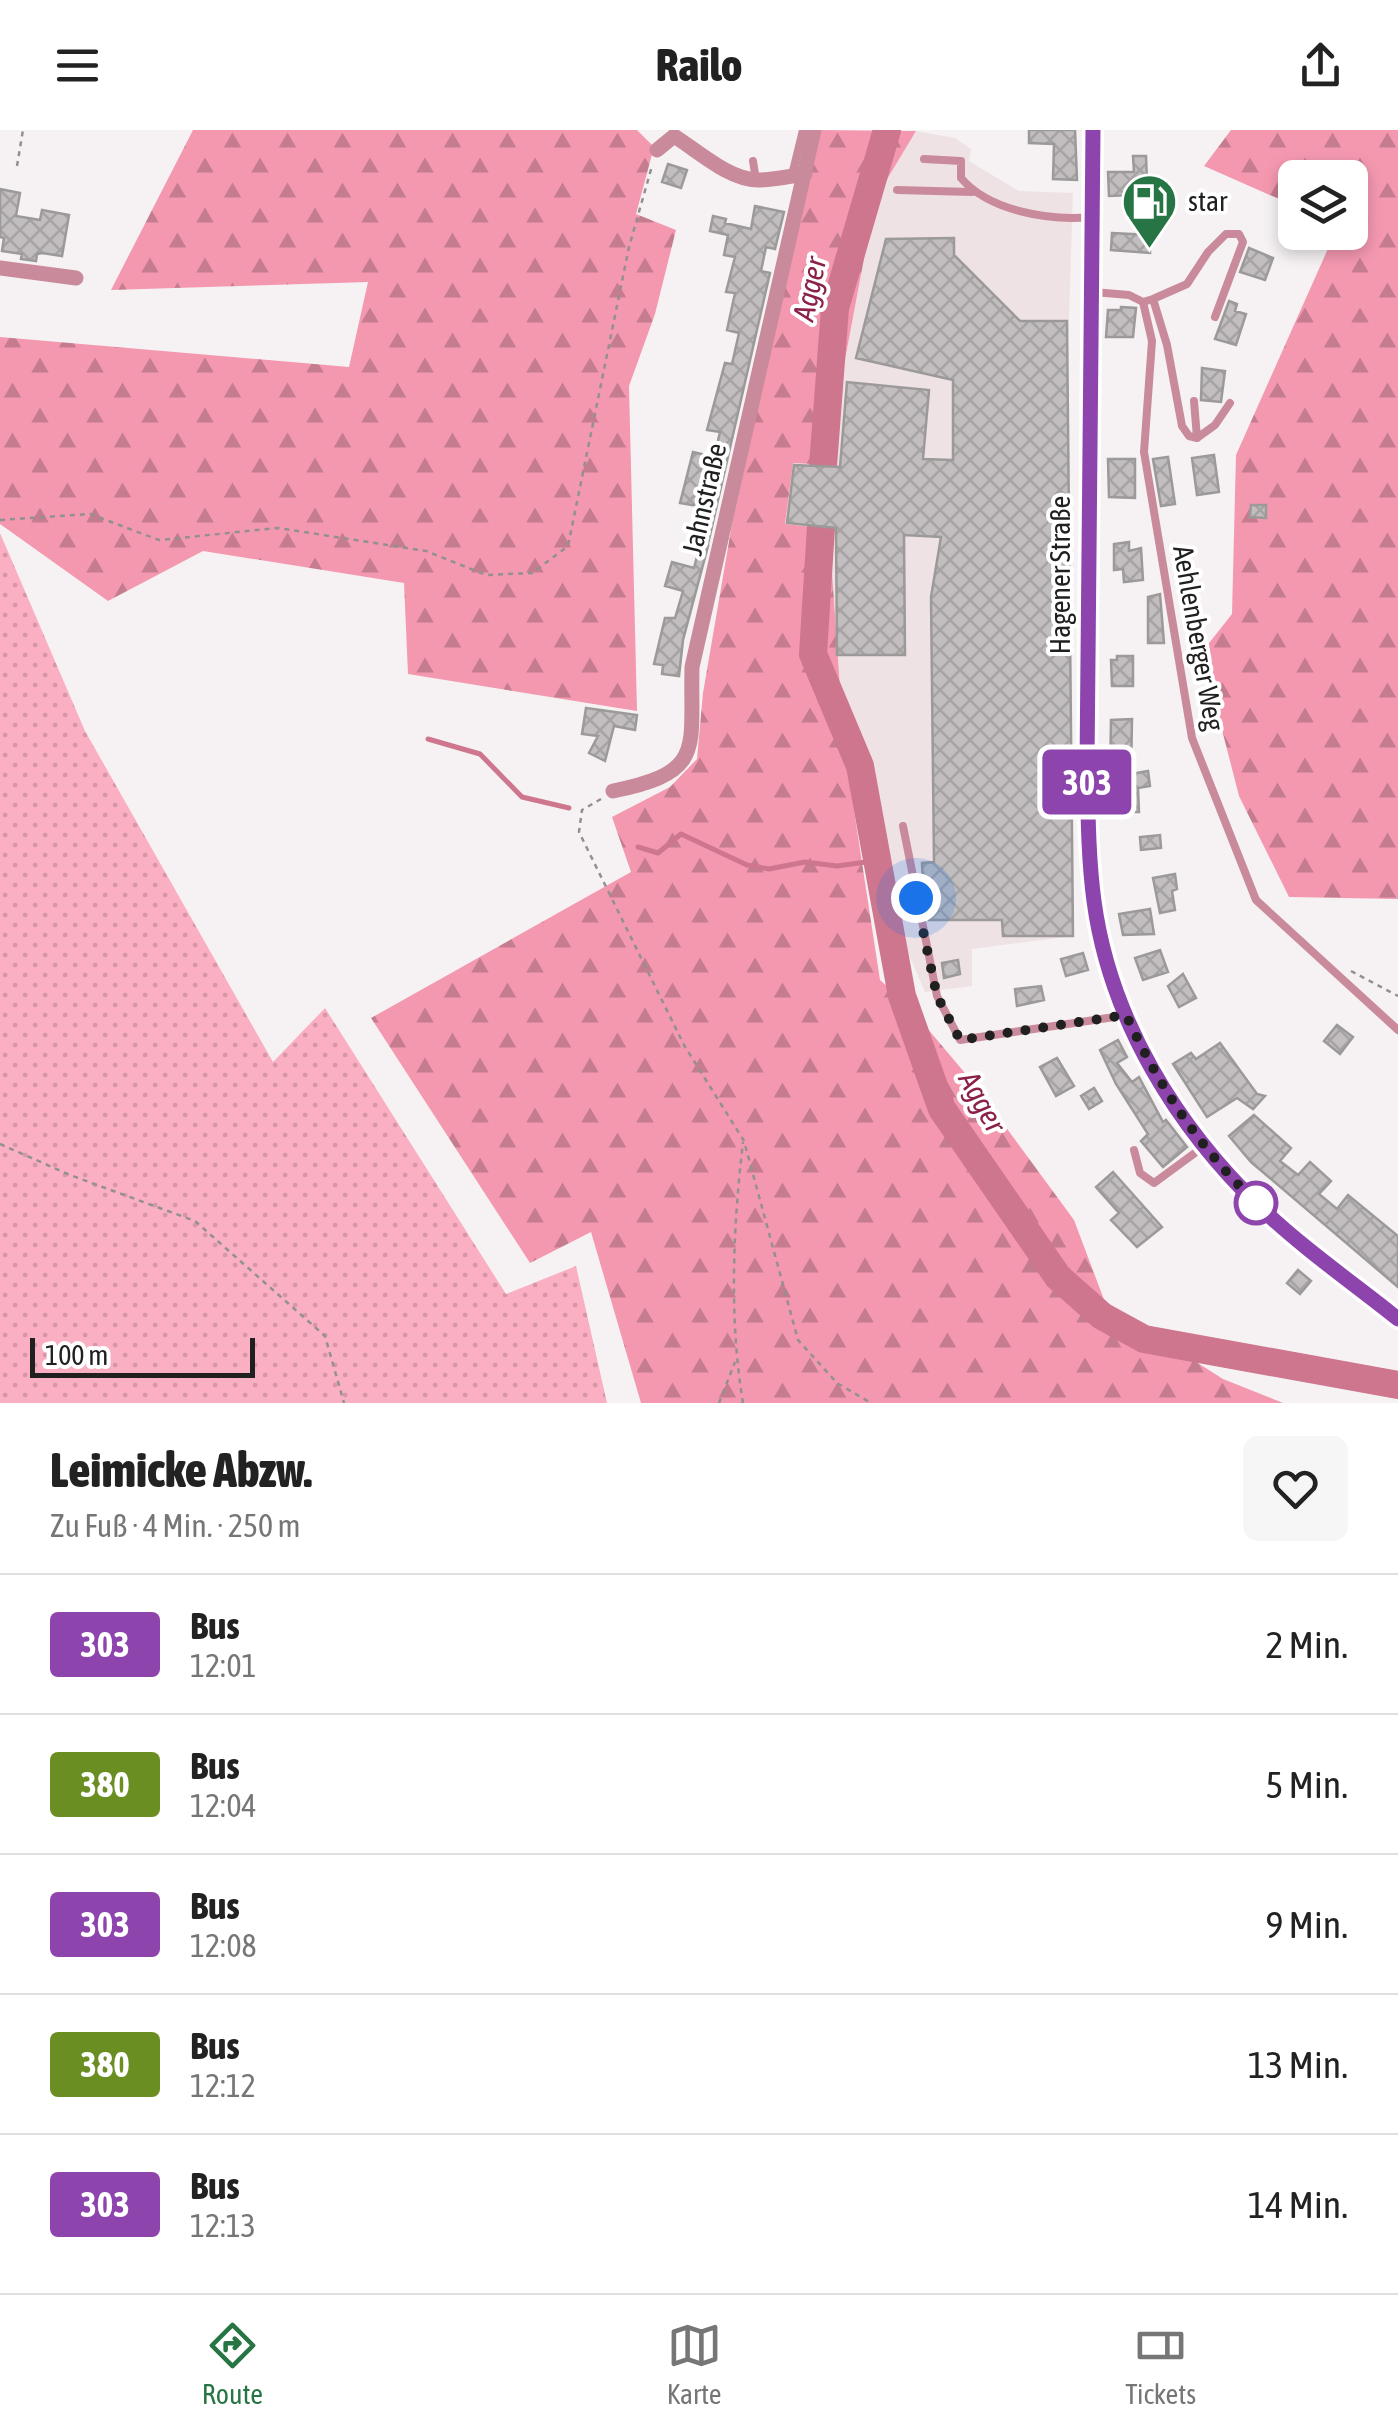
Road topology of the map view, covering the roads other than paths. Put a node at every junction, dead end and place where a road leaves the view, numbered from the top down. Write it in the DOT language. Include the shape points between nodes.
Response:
graph roads {
  1 [pos="802,130"];
  2 [pos="814,130"];
  3 [pos="1093,130"];
  4 [pos="657,150"];
  5 [pos="924,159"];
  6 [pos="753,161"];
  7 [pos="799,174"];
  8 [pos="756,180"];
  9 [pos="897,190"];
  10 [pos="972,192"];
  11 [pos="1091,217"];
  12 [pos="0,268"];
  13 [pos="76,278"];
  14 [pos="1089,291"];
  15 [pos="1148,300"];
  16 [pos="1215,317"];
  17 [pos="1194,401"];
  18 [pos="1230,402"];
  19 [pos="1197,438"];
  20 [pos="613,792"];
  21 [pos="903,826"];
  22 [pos="1126,1015"];
  23 [pos="1398,1030"];
  24 [pos="1204,1147"];
  25 [pos="1134,1150"];
  26 [pos="1398,1319"];
  1 -- 7 [label="lane"];
  2 -- 7 [label="street, Jahnstraße"];
  3 -- 11 [label="main road, Hagener Straße"];
  4 -- 8 [label="street" via="674,136"];
  5 -- 10 [label="lane" via="961,161 960,178"];
  6 -- 8 [label="lane"];
  7 -- 8 [label="street"];
  7 -- 20 [label="street, Jahnstraße" via="692,667 688,752 681,767 665,777"];
  9 -- 10 [label="lane"];
  10 -- 11 [label="lane" via="1020,211"];
  11 -- 14 [label="main road, Hagener Straße"];
  12 -- 13 [label="street"];
  14 -- 15 [label="lane"];
  14 -- 22 [label="main road, Hagener Straße" via="1088,848 1105,953"];
  15 -- 16 [label="lane" via="1187,284 1226,234 1239,234 1242,242"];
  15 -- 19 [label="lane" via="1168,345 1182,426"];
  15 -- 23 [label="lane, Aehlenberger Weg" via="1152,341 1144,452 1192,738 1256,900"];
  17 -- 19 [label="lane"];
  18 -- 19 [label="lane" via="1215,426"];
  21 -- 22 [label="lane" via="937,996 960,1040"];
  22 -- 24 [label="main road, Hagener Straße" via="1158,1082"];
  24 -- 25 [label="lane" via="1154,1183 1140,1173"];
  24 -- 26 [label="main road, Hagener Straße" via="1270,1224"];
}
